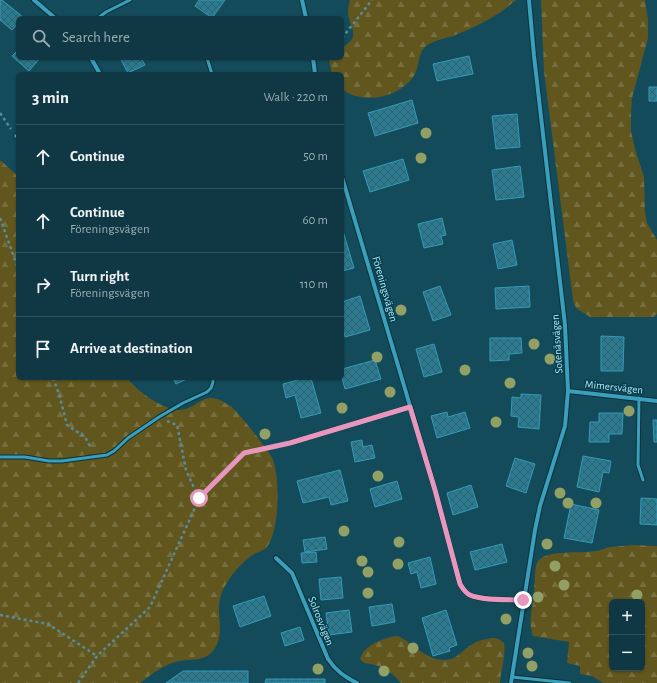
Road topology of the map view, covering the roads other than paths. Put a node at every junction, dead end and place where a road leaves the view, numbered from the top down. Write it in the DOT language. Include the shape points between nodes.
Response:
graph roads {
  1 [pos="34,0"];
  2 [pos="130,0"];
  3 [pos="302,0"];
  4 [pos="529,0"];
  5 [pos="53,16"];
  6 [pos="101,16"];
  7 [pos="306,16"];
  8 [pos="92,60"];
  9 [pos="208,60"];
  10 [pos="313,60"];
  11 [pos="99,72"];
  12 [pos="211,72"];
  13 [pos="315,72"];
  14 [pos="344,184"];
  15 [pos="213,380"];
  16 [pos="568,391"];
  17 [pos="639,398"];
  18 [pos="657,401"];
  19 [pos="410,407"];
  20 [pos="290,443"];
  21 [pos="0,457"];
  22 [pos="643,480"];
  23 [pos="276,558"];
  24 [pos="523,600"];
  25 [pos="512,677"];
  26 [pos="357,683"];
  27 [pos="512,683"];
  28 [pos="570,683"];
  1 -- 5 [label="street"];
  2 -- 6 [label="lane"];
  3 -- 7 [label="street"];
  4 -- 16 [label="street, Sotenäsvägen" via="565,325"];
  8 -- 11 [label="street"];
  9 -- 12 [label="lane"];
  10 -- 13 [label="street"];
  14 -- 19 [label="street, Föreningsvägen"];
  15 -- 21 [label="lane" via="207,392 159,417 107,455 62,461 25,456"];
  16 -- 17 [label="street, Mimersvägen"];
  16 -- 24 [label="street, Sotenäsvägen" via="565,426 534,530"];
  17 -- 18 [label="street, Mimersvägen"];
  17 -- 22 [label="lane" via="638,465"];
  19 -- 20 [label="street"];
  19 -- 24 [label="street, Föreningsvägen" via="464,591 474,596"];
  23 -- 26 [label="street, Solrosvägen" via="292,573 328,659 335,669"];
  24 -- 25 [label="street, Sotenäsvägen"];
  25 -- 27 [label="street, Sotenäsvägen"];
  25 -- 28 [label="lane"];
}
